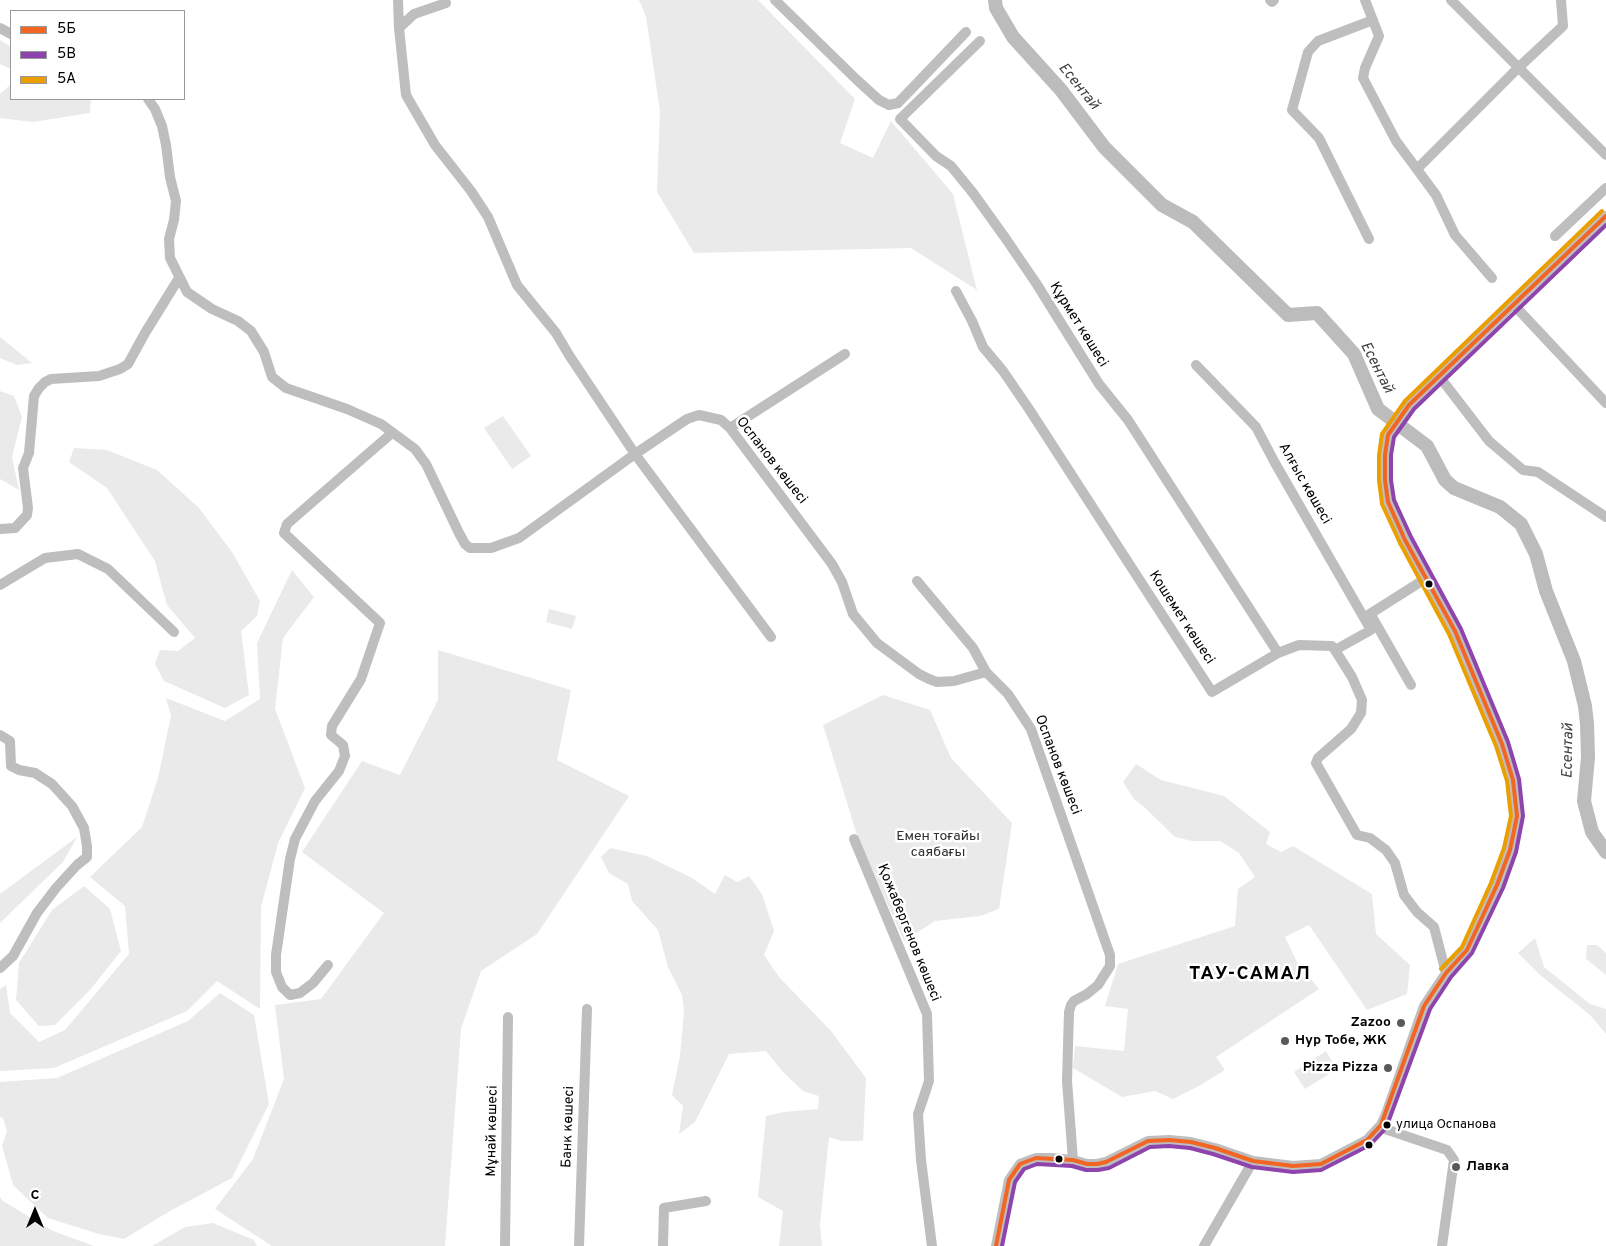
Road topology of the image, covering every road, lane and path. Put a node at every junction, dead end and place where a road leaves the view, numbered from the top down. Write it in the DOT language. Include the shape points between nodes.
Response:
graph roads {
  1 [pos="398,0"];
  2 [pos="775,0"];
  3 [pos="1366,0"];
  4 [pos="1451,0"];
  5 [pos="1561,0"];
  6 [pos="446,3"];
  7 [pos="1373,20"];
  8 [pos="399,28"];
  9 [pos="966,32"];
  10 [pos="980,41"];
  11 [pos="1518,68"];
  12 [pos="149,100"];
  13 [pos="1606,155"];
  14 [pos="1417,169"];
  15 [pos="1606,188"];
  16 [pos="1606,216"];
  17 [pos="1554,236"];
  18 [pos="1369,239"];
  19 [pos="179,278"];
  20 [pos="1492,278"];
  21 [pos="956,291"];
  22 [pos="1513,304"];
  23 [pos="845,354"];
  24 [pos="1196,365"];
  25 [pos="1440,376"];
  26 [pos="1606,402"];
  27 [pos="730,428"];
  28 [pos="392,433"];
  29 [pos="635,454"];
  30 [pos="1606,517"];
  31 [pos="0,529"];
  32 [pos="1425,579"];
  33 [pos="917,581"];
  34 [pos="0,586"];
  35 [pos="1367,616"];
  36 [pos="174,632"];
  37 [pos="771,637"];
  38 [pos="1334,650"];
  39 [pos="1278,653"];
  40 [pos="986,672"];
  41 [pos="1410,685"];
  42 [pos="0,735"];
  43 [pos="854,840"];
  44 [pos="328,965"];
  45 [pos="0,968"];
  46 [pos="1446,973"];
  47 [pos="587,1008"];
  48 [pos="508,1017"];
  49 [pos="1381,1125"];
  50 [pos="1073,1160"];
  51 [pos="1253,1161"];
  52 [pos="706,1201"];
  53 [pos="505,1246"];
  54 [pos="579,1246"];
  55 [pos="663,1246"];
  56 [pos="932,1246"];
  57 [pos="996,1246"];
  58 [pos="1204,1246"];
  59 [pos="1442,1246"];
  1 -- 8 [label="street"];
  2 -- 9 [label="street" via="872,94 890,105 898,103"];
  3 -- 7 [label="street"];
  4 -- 11 [label="street"];
  5 -- 11 [label="street" via="1563,26"];
  6 -- 8 [label="street" via="414,14"];
  7 -- 14 [label="street" via="1379,36 1363,78 1396,141"];
  7 -- 18 [label="street" via="1318,41 1308,52 1292,110 1319,138"];
  8 -- 29 [label="street" via="406,95 435,145 488,217 517,285 556,333"];
  10 -- 39 [label="street, Құрмет көшесі" via="900,119 936,156 951,166 1006,239 1099,384 1128,420"];
  11 -- 13 [label="street"];
  11 -- 14 [label="street"];
  12 -- 19 [label="street, Оспанов көшесі" via="162,126 176,201 169,239 170,258"];
  14 -- 20 [label="street" via="1436,195 1455,235"];
  15 -- 17 [label="street"];
  16 -- 22 [label="street"];
  19 -- 28 [label="street, Оспанов көшесі" via="187,292 251,331 264,352 272,377 286,388 348,409 381,424"];
  19 -- 31 [label="street" via="128,364 99,376 51,380 39,388 34,396 29,453 23,468 27,515 15,528"];
  21 -- 39 [label="street, Кошемет көшесі" via="982,347 1003,371 1212,692"];
  22 -- 25 [label="street"];
  22 -- 26 [label="street"];
  23 -- 27 [label="street"];
  24 -- 35 [label="street, Алғыс көшесі" via="1256,427"];
  25 -- 30 [label="street" via="1488,440 1523,470 1538,472"];
  25 -- 32 [label="street" via="1409,405 1388,435 1384,455 1388,502"];
  27 -- 29 [label="street, Оспанов көшесі" via="721,420 699,415 687,419"];
  27 -- 40 [label="street, Оспанов көшесі" via="832,564 853,614 877,643 919,674 937,682"];
  28 -- 29 [label="street, Оспанов көшесі" via="415,449 426,464 459,533 470,548 491,548 519,538"];
  28 -- 44 [label="street" via="288,524 284,533 380,623 361,680 332,726 331,735 343,745 345,756 339,771 315,801 294,838 290,858 276,972 282,987 290,995 300,994"];
  29 -- 37 [label="street"];
  32 -- 35 [label="street"];
  32 -- 46 [label="street" via="1455,631 1502,744 1513,780 1517,816 1510,850 1497,885 1466,950"];
  33 -- 40 [label="street" via="973,648"];
  34 -- 36 [label="street" via="45,558 78,554 108,569"];
  35 -- 38 [label="street, Алғыс көшесі" via="1371,630"];
  35 -- 41 [label="street, Алғыс көшесі"];
  38 -- 39 [label="street, Кошемет көшесі" via="1332,646 1299,645"];
  38 -- 46 [label="street" via="1352,677 1362,700 1361,713 1351,729 1316,763 1357,834 1370,838 1386,850 1395,863 1404,895 1434,927"];
  40 -- 50 [label="street, Оспанов көшесі" via="1008,694 1031,729 1110,954 1110,966 1098,985 1070,1005 1067,1081"];
  42 -- 45 [label="street" via="10,742 11,766 35,773 52,784 72,806 84,828 88,846 87,857 56,888 12,956"];
  43 -- 56 [label="street, Қожабергенов көшесі" via="926,1014 928,1081 918,1114"];
  46 -- 49 [label="street" via="1424,1006"];
  47 -- 54 [label="street, Банк көшесі"];
  48 -- 53 [label="street, Мұнай көшесі"];
  49 -- 51 [label="street" via="1367,1140 1321,1164 1293,1166"];
  49 -- 59 [label="street" via="1447,1150 1454,1160"];
  50 -- 51 [label="street" via="1097,1164 1148,1141 1169,1140 1215,1148"];
  50 -- 57 [label="street" via="1036,1158 1020,1164 1009,1180"];
  51 -- 58 [label="street"];
  52 -- 55 [label="street" via="664,1208"];
}
